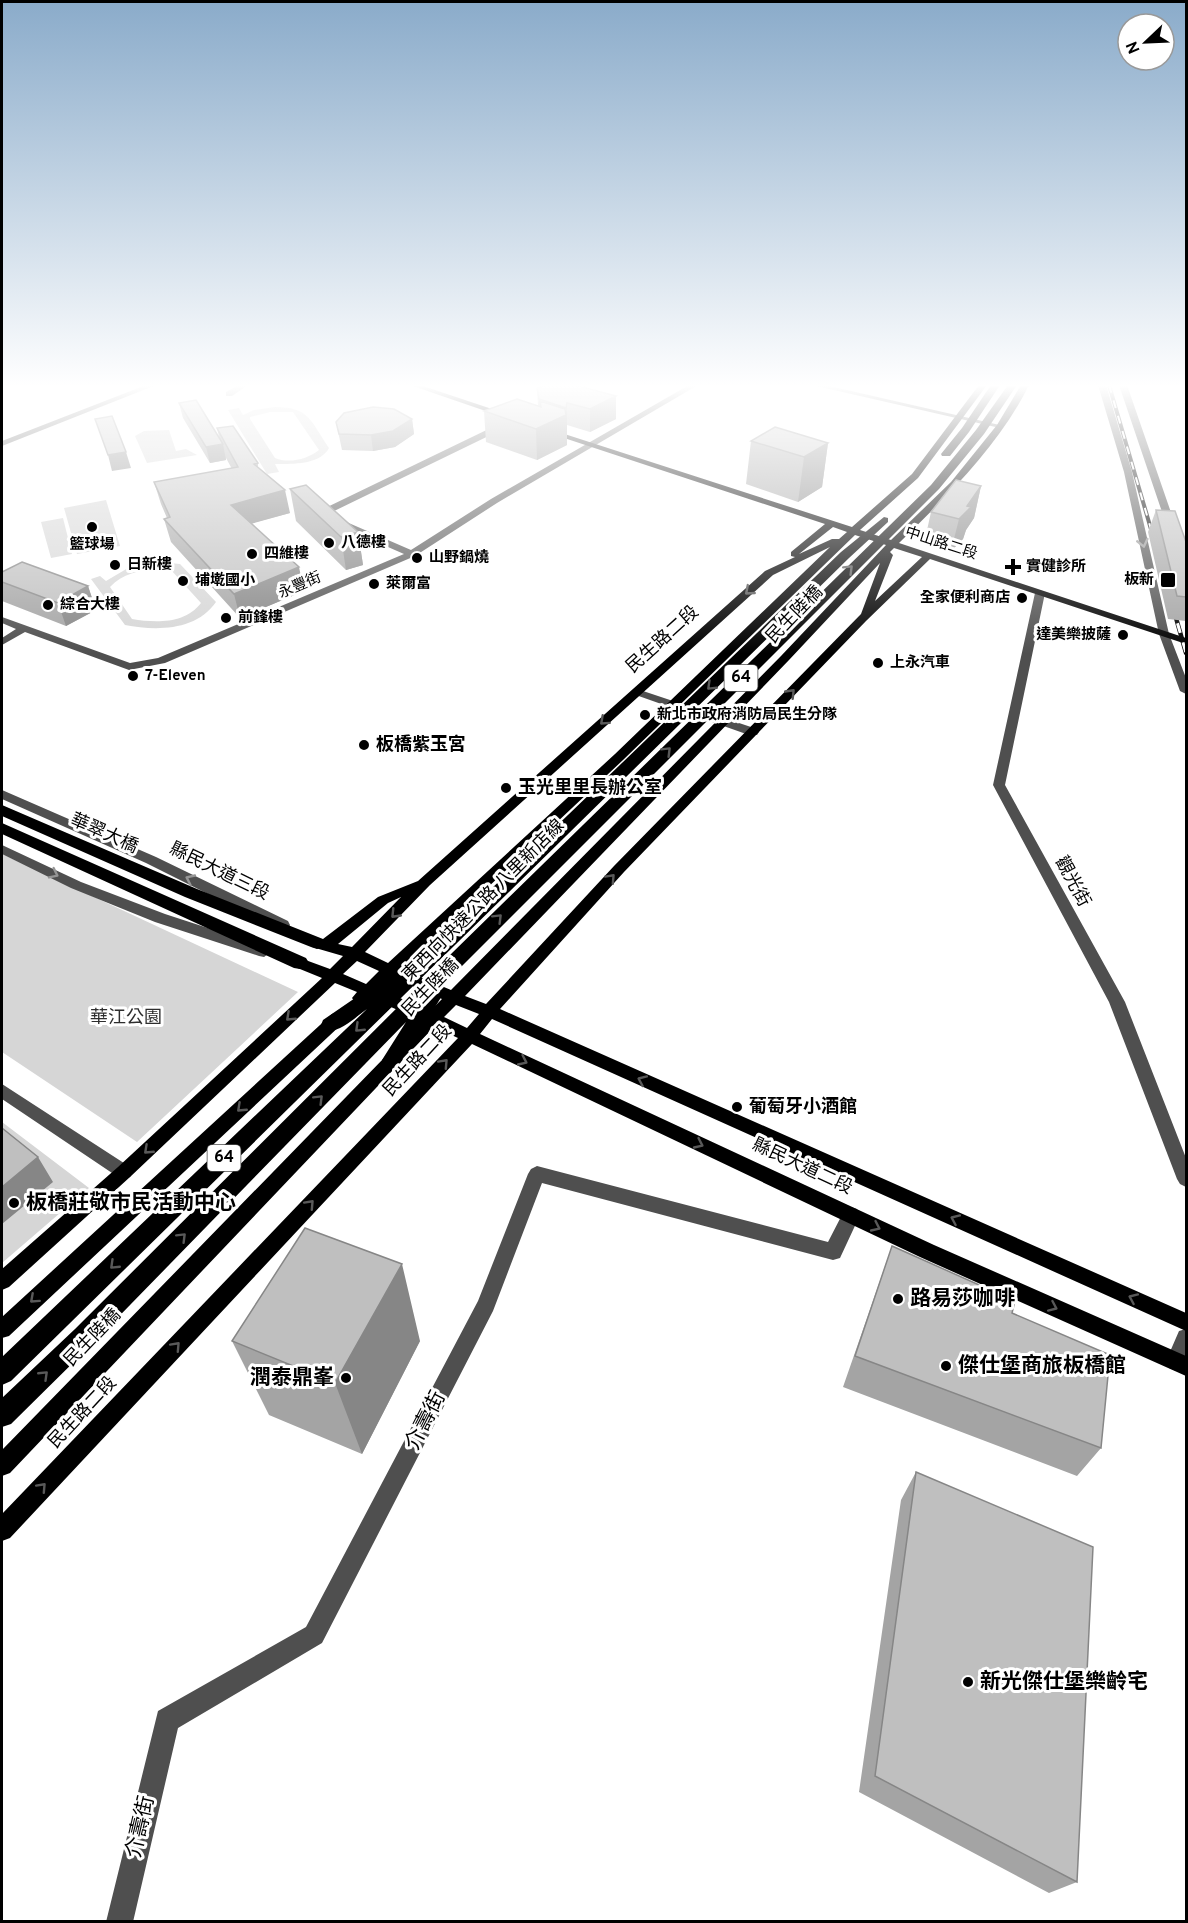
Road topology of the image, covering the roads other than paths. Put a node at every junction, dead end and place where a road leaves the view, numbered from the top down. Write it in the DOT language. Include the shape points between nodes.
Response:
graph roads {
  1 [pos="399,475"];
  2 [pos="540,475"];
  3 [pos="682,475"];
  4 [pos="916,475"];
  5 [pos="929,475"];
  6 [pos="945,475"];
  7 [pos="961,475"];
  8 [pos="1129,475"];
  9 [pos="1153,475"];
  10 [pos="831,524"];
  11 [pos="854,531"];
  12 [pos="893,543"];
  13 [pos="412,554"];
  14 [pos="929,555"];
  15 [pos="1186,568"];
  16 [pos="769,573"];
  17 [pos="1040,593"];
  18 [pos="862,619"];
  19 [pos="2,620"];
  20 [pos="25,628"];
  21 [pos="1164,634"];
  22 [pos="1186,641"];
  23 [pos="2,642"];
  24 [pos="1186,691"];
  25 [pos="637,692"];
  26 [pos="753,732"];
  27 [pos="2,794"];
  28 [pos="2,810"];
  29 [pos="2,828"];
  30 [pos="2,849"];
  31 [pos="425,882"];
  32 [pos="322,944"];
  33 [pos="452,951"];
  34 [pos="356,954"];
  35 [pos="300,963"];
  36 [pos="333,976"];
  37 [pos="419,984"];
  38 [pos="491,1012"];
  39 [pos="330,1025"];
  40 [pos="470,1036"];
  41 [pos="392,1060"];
  42 [pos="2,1091"];
  43 [pos="124,1172"];
  44 [pos="1186,1179"];
  45 [pos="851,1215"];
  46 [pos="2,1281"];
  47 [pos="1186,1322"];
  48 [pos="2,1329"];
  49 [pos="1186,1338"];
  50 [pos="1181,1364"];
  51 [pos="2,1373"];
  52 [pos="2,1415"];
  53 [pos="2,1465"];
  54 [pos="2,1530"];
  55 [pos="119,1922"];
  1 -- 13 [label="street" via="320,514"];
  2 -- 13 [label="street, 永豐街"];
  3 -- 10 [label="main road, 中山路二段"];
  4 -- 11 [label="main road, 民生陸橋"];
  5 -- 33 [label="highway, 東西向快速公路 八里新店線 / 64, one-way" via="844,555"];
  33 -- 6 [label="highway, 東西向快速公路 八里新店線 / 64, one-way"];
  7 -- 12 [label="main road, 民生陸橋"];
  8 -- 21 [label="street, one-way"];
  9 -- 15 [label="street"];
  10 -- 11 [label="main road, 中山路二段"];
  10 -- 16 [label="main road, 民生路二段"];
  11 -- 12 [label="main road, 中山路二段"];
  11 -- 16 [label="main road, 民生路二段"];
  11 -- 39 [label="main road, 民生陸橋" via="619,757"];
  12 -- 14 [label="main road, 中山路二段"];
  12 -- 18 [label="main road, 民生路二段"];
  12 -- 41 [label="main road, 民生陸橋"];
  13 -- 20 [label="street, 永豐街" via="141,667 129,667"];
  14 -- 17 [label="main road, 中山路二段"];
  14 -- 18 [label="main road, 民生路二段"];
  16 -- 25 [label="main road, 民生路二段, one-way"];
  17 -- 21 [label="main road, 中山路二段"];
  17 -- 44 [label="street, 觀光街" via="999,785 1117,1002"];
  26 -- 18 [label="main road, 民生路二段, one-way"];
  19 -- 20 [label="street, 永豐街"];
  20 -- 23 [label="street"];
  21 -- 22 [label="main road, 中山路二段"];
  21 -- 24 [label="street"];
  25 -- 26 [label="street"];
  25 -- 31 [label="main road, 民生路二段, one-way"];
  38 -- 26 [label="main road, 民生路二段, one-way" via="502,995"];
  32 -- 27 [label="street, 縣民大道三段, one-way" via="171,869"];
  28 -- 32 [label="highway, 華翠大橋" via="191,893"];
  29 -- 35 [label="highway, 華翠大橋"];
  30 -- 35 [label="street, one-way" via="76,885 160,918"];
  31 -- 32 [label="main road, 民生路二段" via="382,900"];
  31 -- 34 [label="main road, 民生路二段, one-way"];
  32 -- 34 [label="main road, 縣民大道三段"];
  33 -- 39 [label="highway"];
  33 -- 41 [label="highway"];
  33 -- 51 [label="highway, 東西向快速公路 八里新店線 / 64, one-way"];
  52 -- 33 [label="highway, 東西向快速公路 八里新店線 / 64, one-way" via="83,1337"];
  34 -- 36 [label="main road, 民生路二段"];
  34 -- 37 [label="main road, 縣民大道三段"];
  35 -- 36 [label="main road"];
  36 -- 40 [label="main road, 縣民大道二段"];
  36 -- 43 [label="main road, 民生路二段, one-way"];
  37 -- 38 [label="main road, 縣民大道二段"];
  38 -- 40 [label="main road, 民生路二段"];
  47 -- 38 [label="main road, 縣民大道二段, one-way"];
  39 -- 48 [label="main road, 民生陸橋, one-way"];
  40 -- 45 [label="main road, 縣民大道二段, one-way"];
  54 -- 40 [label="main road, 民生路二段, one-way"];
  41 -- 53 [label="main road, 民生陸橋"];
  42 -- 43 [label="street"];
  43 -- 46 [label="main road, 民生路二段"];
  45 -- 50 [label="main road, 縣民大道二段, one-way"];
  45 -- 55 [label="street, 介壽街" via="833,1252 537,1174 486,1305 314,1635 167,1720"];
  49 -- 50 [label="street"];
}
